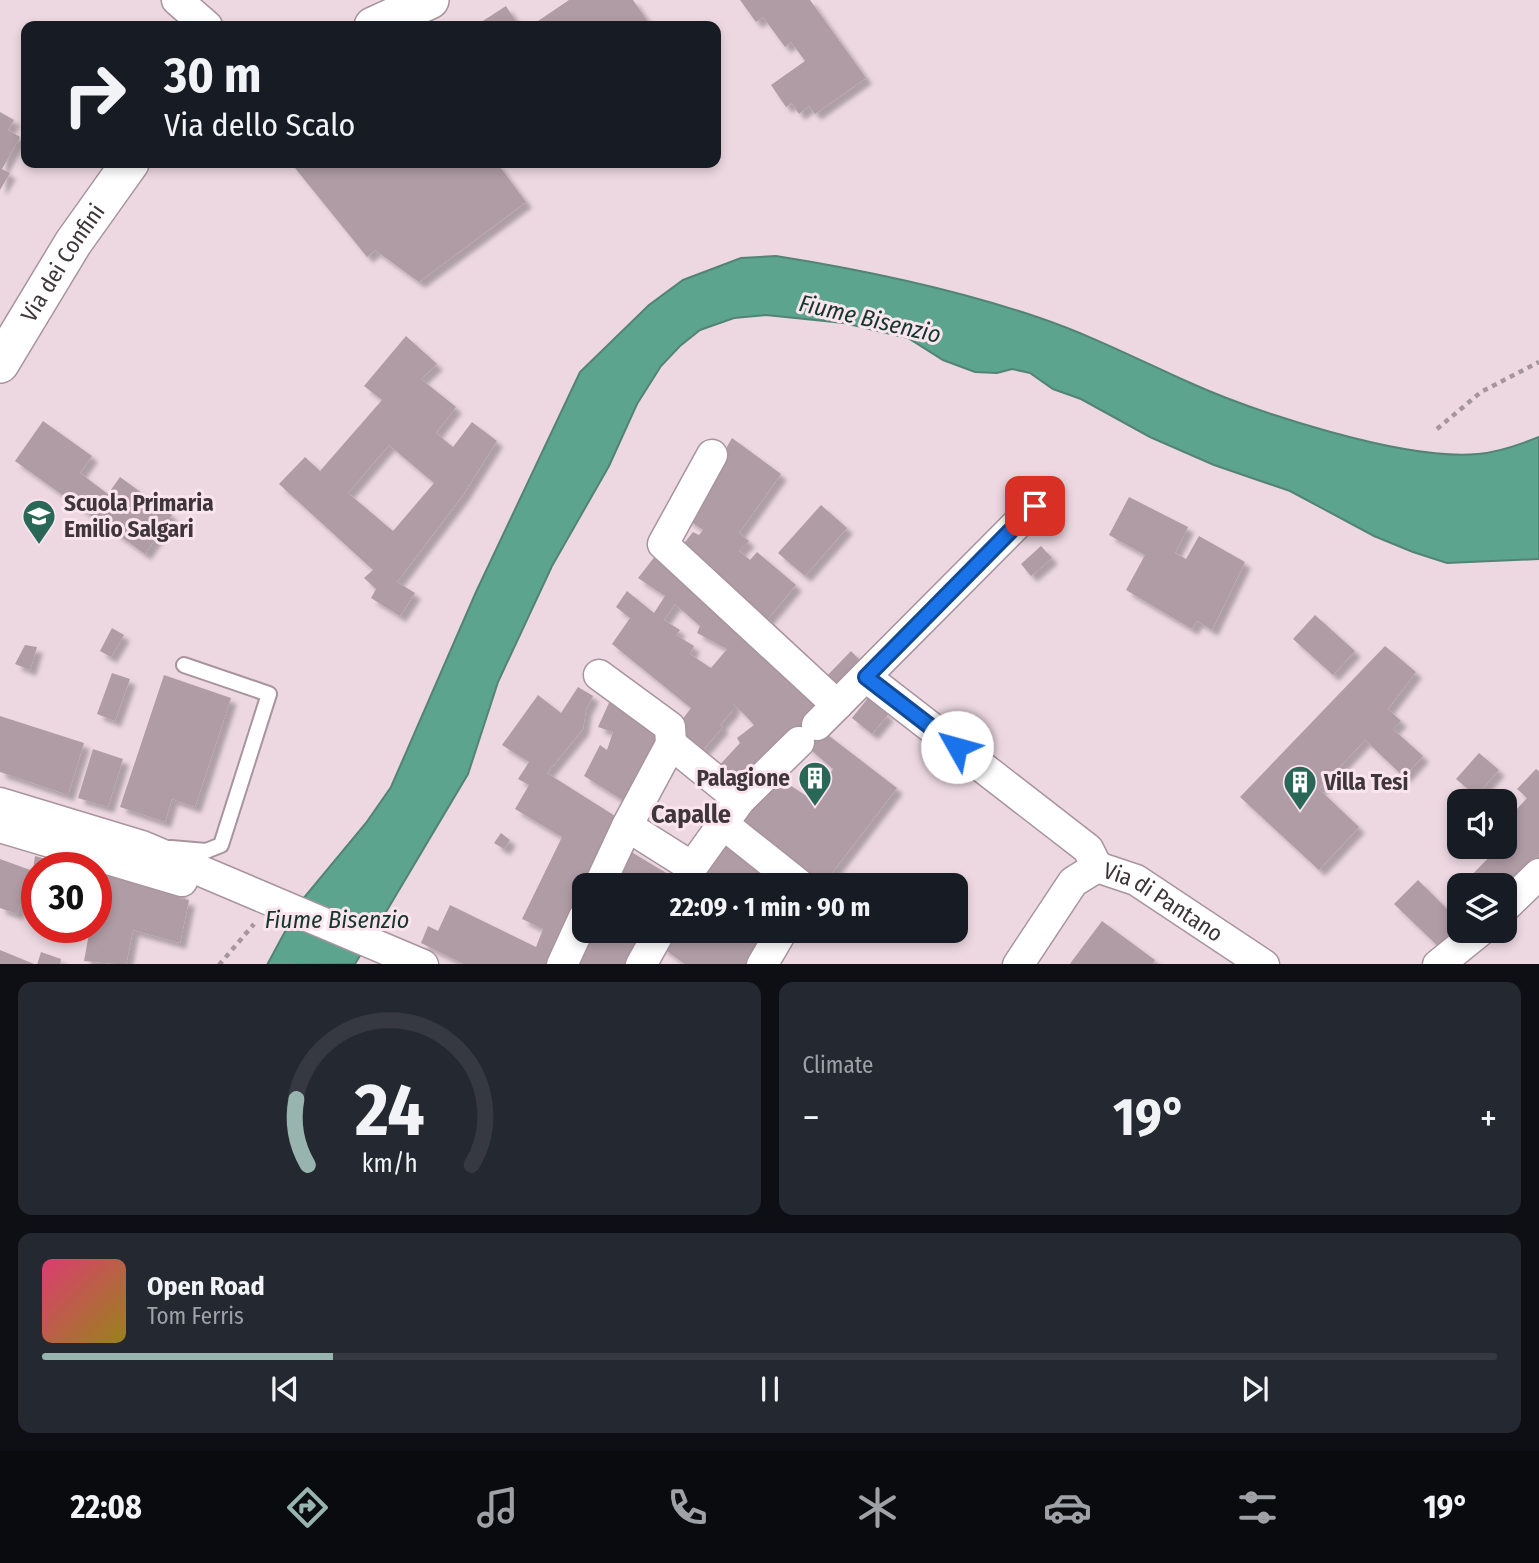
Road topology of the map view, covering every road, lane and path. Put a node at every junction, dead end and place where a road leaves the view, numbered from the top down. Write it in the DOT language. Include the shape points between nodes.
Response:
graph roads {
  1 [pos="177,0"];
  2 [pos="430,0"];
  3 [pos="201,21"];
  4 [pos="384,21"];
  5 [pos="126,168"];
  6 [pos="1539,362"];
  7 [pos="0,364"];
  8 [pos="1437,429"];
  9 [pos="712,455"];
  10 [pos="1035,506"];
  11 [pos="184,665"];
  12 [pos="599,675"];
  13 [pos="866,677"];
  14 [pos="818,724"];
  15 [pos="671,744"];
  16 [pos="0,803"];
  17 [pos="732,812"];
  18 [pos="627,826"];
  19 [pos="0,827"];
  20 [pos="142,846"];
  21 [pos="1097,867"];
  22 [pos="605,873"];
  23 [pos="685,873"];
  24 [pos="691,873"];
  25 [pos="789,873"];
  26 [pos="1539,874"];
  27 [pos="196,878"];
  28 [pos="1517,895"];
  29 [pos="274,902"];
  30 [pos="572,943"];
  31 [pos="653,943"];
  32 [pos="775,943"];
  33 [pos="1465,943"];
  34 [pos="219,964"];
  35 [pos="423,964"];
  36 [pos="562,964"];
  37 [pos="641,964"];
  38 [pos="762,964"];
  39 [pos="1018,964"];
  40 [pos="1264,964"];
  41 [pos="1438,964"];
  1 -- 3 [label="street"];
  2 -- 4 [label="street"];
  5 -- 7 [label="street, Via dei Confini" via="80,233"];
  6 -- 8 [label="path" via="1481,392"];
  9 -- 14 [label="street" via="663,544"];
  10 -- 13 [label="street"];
  11 -- 20 [label="lane" via="269,694 221,845 206,851"];
  12 -- 15 [label="street" via="670,727"];
  13 -- 14 [label="street"];
  13 -- 21 [label="street" via="1088,849"];
  14 -- 17 [label="street"];
  15 -- 17 [label="street"];
  15 -- 18 [label="street"];
  16 -- 20 [label="street"];
  17 -- 24 [label="street"];
  17 -- 25 [label="street"];
  18 -- 22 [label="street"];
  18 -- 23 [label="street"];
  19 -- 27 [label="street"];
  20 -- 27 [label="street"];
  21 -- 39 [label="street, Via di Pantano" via="1073,883"];
  21 -- 40 [label="street, Via di Pantano" via="1136,880"];
  26 -- 28 [label="street"];
  27 -- 29 [label="street"];
  29 -- 34 [label="path"];
  29 -- 35 [label="street"];
  30 -- 36 [label="street"];
  31 -- 37 [label="street"];
  32 -- 38 [label="street"];
  33 -- 41 [label="street"];
}
